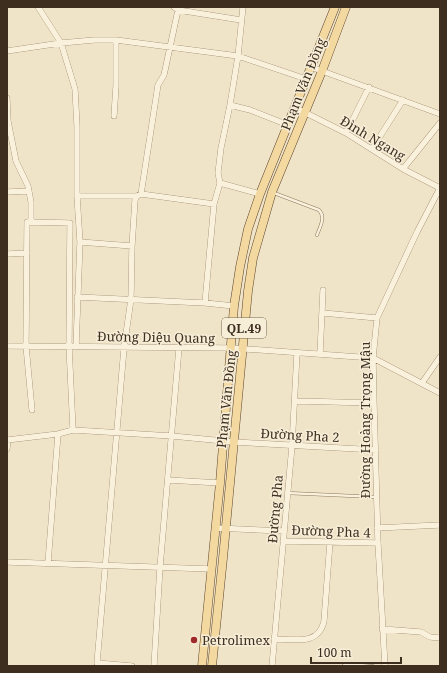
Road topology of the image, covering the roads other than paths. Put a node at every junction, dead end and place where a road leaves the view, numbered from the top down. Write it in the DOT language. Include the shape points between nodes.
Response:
graph roads {
  1 [pos="38,7"];
  2 [pos="243,7"];
  3 [pos="335,7"];
  4 [pos="346,7"];
  5 [pos="176,9"];
  6 [pos="241,20"];
  7 [pos="116,40"];
  8 [pos="61,43"];
  9 [pos="170,47"];
  10 [pos="7,51"];
  11 [pos="238,56"];
  12 [pos="311,67"];
  13 [pos="322,71"];
  14 [pos="306,79"];
  15 [pos="369,88"];
  16 [pos="7,98"];
  17 [pos="404,100"];
  18 [pos="7,101"];
  19 [pos="230,105"];
  20 [pos="294,107"];
  21 [pos="305,112"];
  22 [pos="440,114"];
  23 [pos="114,116"];
  24 [pos="440,123"];
  25 [pos="288,125"];
  26 [pos="346,133"];
  27 [pos="372,149"];
  28 [pos="403,169"];
  29 [pos="220,183"];
  30 [pos="440,188"];
  31 [pos="29,190"];
  32 [pos="7,192"];
  33 [pos="272,192"];
  34 [pos="260,194"];
  35 [pos="139,195"];
  36 [pos="76,196"];
  37 [pos="214,204"];
  38 [pos="31,222"];
  39 [pos="317,235"];
  40 [pos="80,242"];
  41 [pos="132,246"];
  42 [pos="27,253"];
  43 [pos="7,254"];
  44 [pos="323,290"];
  45 [pos="78,297"];
  46 [pos="131,299"];
  47 [pos="206,303"];
  48 [pos="234,306"];
  49 [pos="323,313"];
  50 [pos="377,318"];
  51 [pos="7,346"];
  52 [pos="26,346"];
  53 [pos="69,346"];
  54 [pos="76,347"];
  55 [pos="124,348"];
  56 [pos="178,348"];
  57 [pos="232,348"];
  58 [pos="243,350"];
  59 [pos="297,353"];
  60 [pos="320,354"];
  61 [pos="440,357"];
  62 [pos="373,358"];
  63 [pos="422,383"];
  64 [pos="440,393"];
  65 [pos="295,402"];
  66 [pos="374,403"];
  67 [pos="32,410"];
  68 [pos="73,430"];
  69 [pos="118,433"];
  70 [pos="58,434"];
  71 [pos="172,436"];
  72 [pos="7,440"];
  73 [pos="223,442"];
  74 [pos="234,442"];
  75 [pos="292,446"];
  76 [pos="7,449"];
  77 [pos="376,450"];
  78 [pos="168,480"];
  79 [pos="220,483"];
  80 [pos="287,493"];
  81 [pos="377,498"];
  82 [pos="440,525"];
  83 [pos="215,528"];
  84 [pos="226,528"];
  85 [pos="377,528"];
  86 [pos="284,531"];
  87 [pos="283,541"];
  88 [pos="330,542"];
  89 [pos="378,543"];
  90 [pos="7,562"];
  91 [pos="48,563"];
  92 [pos="106,565"];
  93 [pos="160,567"];
  94 [pos="211,569"];
  95 [pos="382,629"];
  96 [pos="440,638"];
  97 [pos="274,639"];
  98 [pos="344,664"];
  99 [pos="132,666"];
  100 [pos="154,666"];
  101 [pos="202,666"];
  102 [pos="212,666"];
  103 [pos="272,666"];
  104 [pos="373,666"];
  105 [pos="385,666"];
  1 -- 8 [label="street"];
  2 -- 6 [label="street"];
  3 -- 12 [label="main road, Phạm Văn Đồng / QL.49"];
  4 -- 13 [label="main road, Phạm Văn Đồng / QL.49"];
  5 -- 6 [label="street"];
  5 -- 9 [label="street"];
  6 -- 11 [label="street"];
  7 -- 8 [label="street"];
  7 -- 9 [label="street"];
  7 -- 23 [label="street"];
  8 -- 10 [label="street"];
  8 -- 36 [label="street" via="75,89"];
  9 -- 11 [label="street"];
  9 -- 35 [label="street" via="164,75 158,85"];
  11 -- 14 [label="street"];
  11 -- 19 [label="street"];
  12 -- 13 [label="street"];
  12 -- 14 [label="main road, Phạm Văn Đồng / QL.49"];
  13 -- 15 [label="street"];
  13 -- 21 [label="main road, Phạm Văn Đồng / QL.49"];
  14 -- 20 [label="main road, Phạm Văn Đồng / QL.49"];
  15 -- 17 [label="street"];
  15 -- 26 [label="street"];
  16 -- 18 [label="street"];
  17 -- 22 [label="street"];
  17 -- 27 [label="street"];
  18 -- 31 [label="street" via="16,161"];
  19 -- 25 [label="street"];
  19 -- 29 [label="street" via="221,148 218,173"];
  20 -- 21 [label="street, Đình Ngang"];
  20 -- 25 [label="main road, Phạm Văn Đồng / QL.49"];
  21 -- 26 [label="street, Đình Ngang"];
  21 -- 33 [label="main road, Phạm Văn Đồng / QL.49"];
  24 -- 28 [label="street"];
  25 -- 34 [label="main road, Phạm Văn Đồng / QL.49"];
  26 -- 27 [label="street, Đình Ngang"];
  27 -- 28 [label="street, Đình Ngang"];
  28 -- 30 [label="street, Đình Ngang"];
  29 -- 34 [label="street"];
  29 -- 37 [label="street"];
  30 -- 50 [label="street, Đường Hoàng Trọng Mậu"];
  31 -- 32 [label="street"];
  31 -- 38 [label="street"];
  33 -- 39 [label="lane" via="319,210 323,218"];
  33 -- 58 [label="main road, Phạm Văn Đồng / QL.49" via="253,258"];
  34 -- 48 [label="main road, Phạm Văn Đồng / QL.49" via="248,229"];
  35 -- 36 [label="street"];
  35 -- 37 [label="street"];
  35 -- 41 [label="street" via="135,200"];
  36 -- 40 [label="street"];
  37 -- 47 [label="street"];
  38 -- 42 [label="street" via="27,222"];
  38 -- 53 [label="street" via="70,223"];
  40 -- 41 [label="street"];
  40 -- 45 [label="street"];
  41 -- 46 [label="street"];
  42 -- 43 [label="street"];
  42 -- 52 [label="street"];
  44 -- 49 [label="street"];
  45 -- 46 [label="street"];
  45 -- 54 [label="street"];
  46 -- 47 [label="street"];
  46 -- 55 [label="street"];
  47 -- 48 [label="street"];
  48 -- 57 [label="main road, Phạm Văn Đồng / QL.49"];
  49 -- 50 [label="street"];
  49 -- 60 [label="street"];
  50 -- 62 [label="street, Đường Hoàng Trọng Mậu"];
  51 -- 52 [label="street, Đường Diệu Quang"];
  52 -- 53 [label="street, Đường Diệu Quang"];
  52 -- 67 [label="street"];
  53 -- 54 [label="street, Đường Diệu Quang"];
  53 -- 68 [label="street"];
  54 -- 55 [label="street, Đường Diệu Quang"];
  55 -- 56 [label="street, Đường Diệu Quang"];
  55 -- 69 [label="street"];
  56 -- 57 [label="street, Đường Diệu Quang"];
  56 -- 71 [label="street"];
  57 -- 58 [label="street, Đường Diệu Quang"];
  57 -- 73 [label="main road, Phạm Văn Đồng / QL.49"];
  58 -- 59 [label="street, Đường Diệu Quang"];
  58 -- 74 [label="main road, Phạm Văn Đồng / QL.49"];
  59 -- 60 [label="street, Đường Diệu Quang"];
  59 -- 65 [label="street, Đường Pha"];
  60 -- 62 [label="street, Đường Diệu Quang"];
  61 -- 63 [label="street"];
  62 -- 63 [label="street, Đường Diệu Quang"];
  62 -- 66 [label="street, Đường Hoàng Trọng Mậu"];
  63 -- 64 [label="street, Đường Diệu Quang"];
  65 -- 66 [label="street"];
  65 -- 75 [label="street, Đường Pha"];
  66 -- 77 [label="street, Đường Hoàng Trọng Mậu"];
  68 -- 69 [label="street, Đường Pha 2"];
  68 -- 70 [label="street, Đường Pha 2"];
  69 -- 71 [label="street, Đường Pha 2"];
  69 -- 92 [label="street"];
  70 -- 72 [label="street, Đường Pha 2"];
  70 -- 91 [label="street"];
  71 -- 73 [label="street, Đường Pha 2"];
  71 -- 78 [label="street"];
  72 -- 76 [label="street"];
  73 -- 74 [label="street, Đường Pha 2"];
  73 -- 79 [label="main road, Phạm Văn Đồng / QL.49"];
  74 -- 75 [label="street, Đường Pha 2"];
  74 -- 84 [label="main road, Phạm Văn Đồng / QL.49"];
  75 -- 77 [label="street, Đường Pha 2"];
  75 -- 80 [label="street, Đường Pha"];
  77 -- 81 [label="street, Đường Hoàng Trọng Mậu"];
  78 -- 79 [label="street"];
  78 -- 93 [label="street"];
  79 -- 83 [label="main road, Phạm Văn Đồng / QL.49"];
  80 -- 81 [label="lane"];
  80 -- 86 [label="street, Đường Pha"];
  81 -- 85 [label="street, Đường Hoàng Trọng Mậu"];
  82 -- 85 [label="street"];
  83 -- 84 [label="street"];
  83 -- 94 [label="main road, Phạm Văn Đồng / QL.49"];
  84 -- 86 [label="street"];
  84 -- 102 [label="main road, Phạm Văn Đồng / QL.49"];
  85 -- 89 [label="street, Đường Hoàng Trọng Mậu"];
  86 -- 87 [label="street, Đường Pha"];
  87 -- 88 [label="street, Đường Pha 4"];
  87 -- 97 [label="street, Đường Pha"];
  88 -- 89 [label="street, Đường Pha 4"];
  88 -- 97 [label="street" via="324,622 320,633 310,639"];
  89 -- 95 [label="street, Đường Hoàng Trọng Mậu"];
  90 -- 91 [label="street"];
  91 -- 92 [label="street"];
  92 -- 93 [label="street"];
  92 -- 99 [label="street" via="97,663"];
  93 -- 94 [label="street"];
  93 -- 100 [label="street"];
  94 -- 101 [label="main road, Phạm Văn Đồng / QL.49"];
  95 -- 96 [label="street" via="421,632"];
  95 -- 105 [label="street, Đường Hoàng Trọng Mậu"];
  97 -- 103 [label="street, Đường Pha"];
  98 -- 104 [label="lane"];
}
